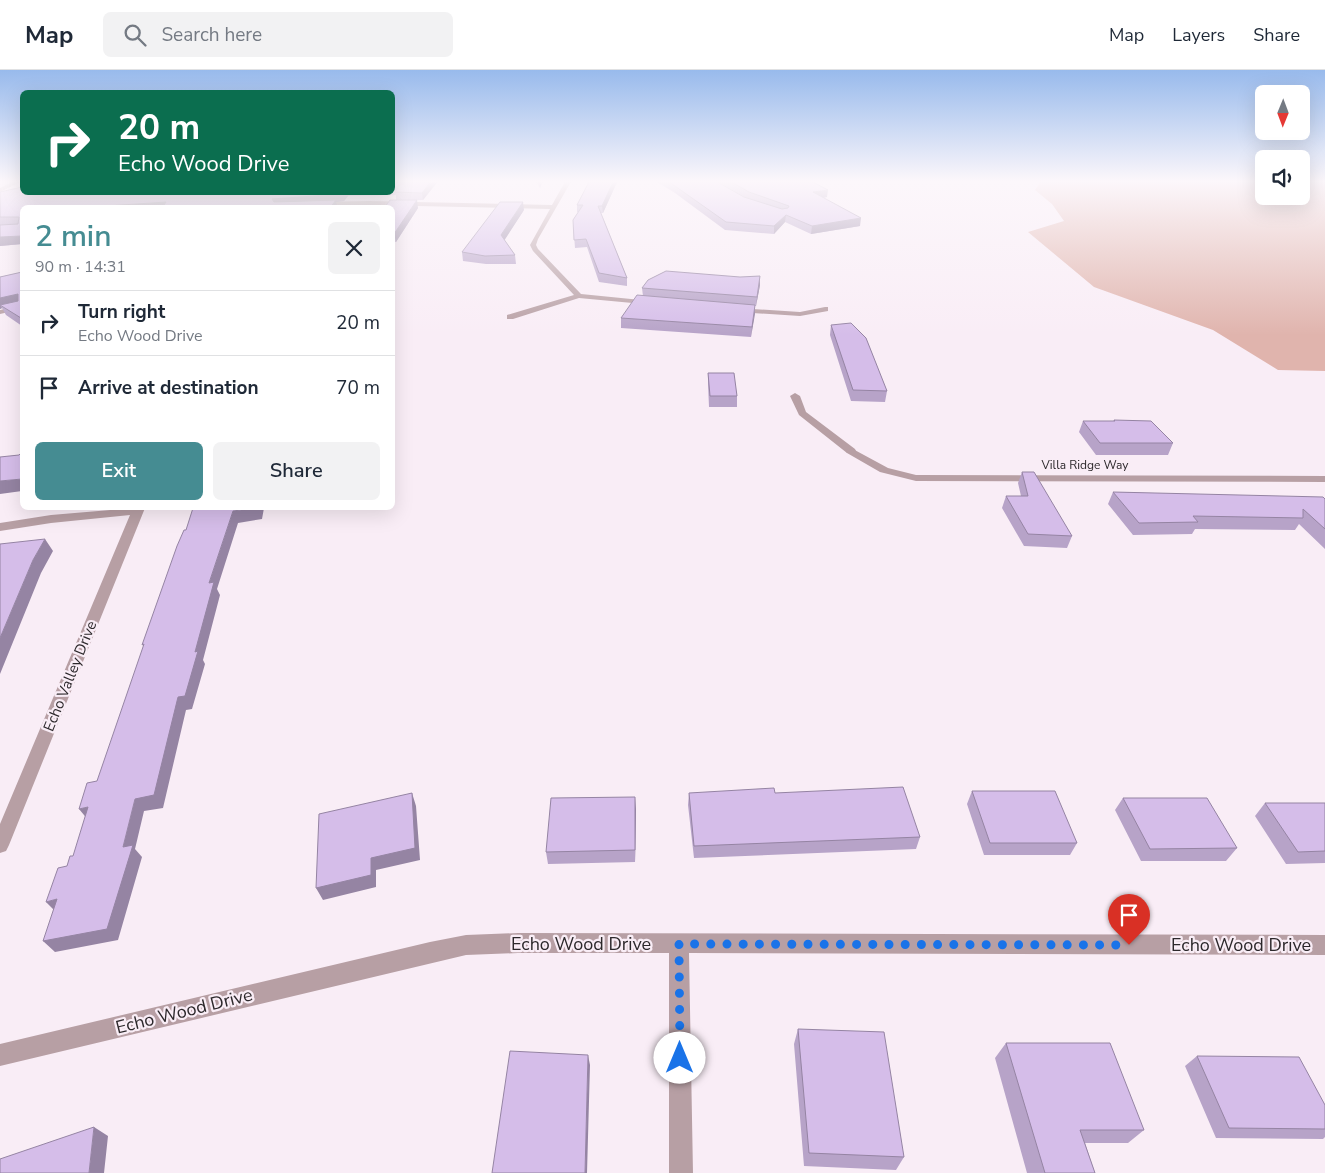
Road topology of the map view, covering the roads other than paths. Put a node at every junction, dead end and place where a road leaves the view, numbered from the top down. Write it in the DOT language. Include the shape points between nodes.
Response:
graph roads {
  1 [pos="540,231"];
  2 [pos="579,296"];
  3 [pos="662,304"];
  4 [pos="20,307"];
  5 [pos="727,309"];
  6 [pos="825,309"];
  7 [pos="0,312"];
  8 [pos="510,317"];
  9 [pos="795,396"];
  10 [pos="851,451"];
  11 [pos="1325,479"];
  12 [pos="129,510"];
  13 [pos="138,510"];
  14 [pos="0,526"];
  15 [pos="0,845"];
  16 [pos="679,944"];
  17 [pos="1325,945"];
  18 [pos="0,1055"];
  19 [pos="681,1173"];
  1 -- 2 [label="street" via="533,245"];
  2 -- 3 [label="street"];
  2 -- 8 [label="street"];
  4 -- 7 [label="street"];
  5 -- 6 [label="street" via="800,314"];
  9 -- 10 [label="street" via="802,413"];
  10 -- 11 [label="street, Villa Ridge Way" via="884,470 916,478"];
  12 -- 14 [label="street"];
  13 -- 15 [label="street, Echo Valley Drive"];
  16 -- 17 [label="street, Echo Wood Drive"];
  16 -- 18 [label="street, Echo Wood Drive" via="466,945"];
  16 -- 19 [label="street"];
}
